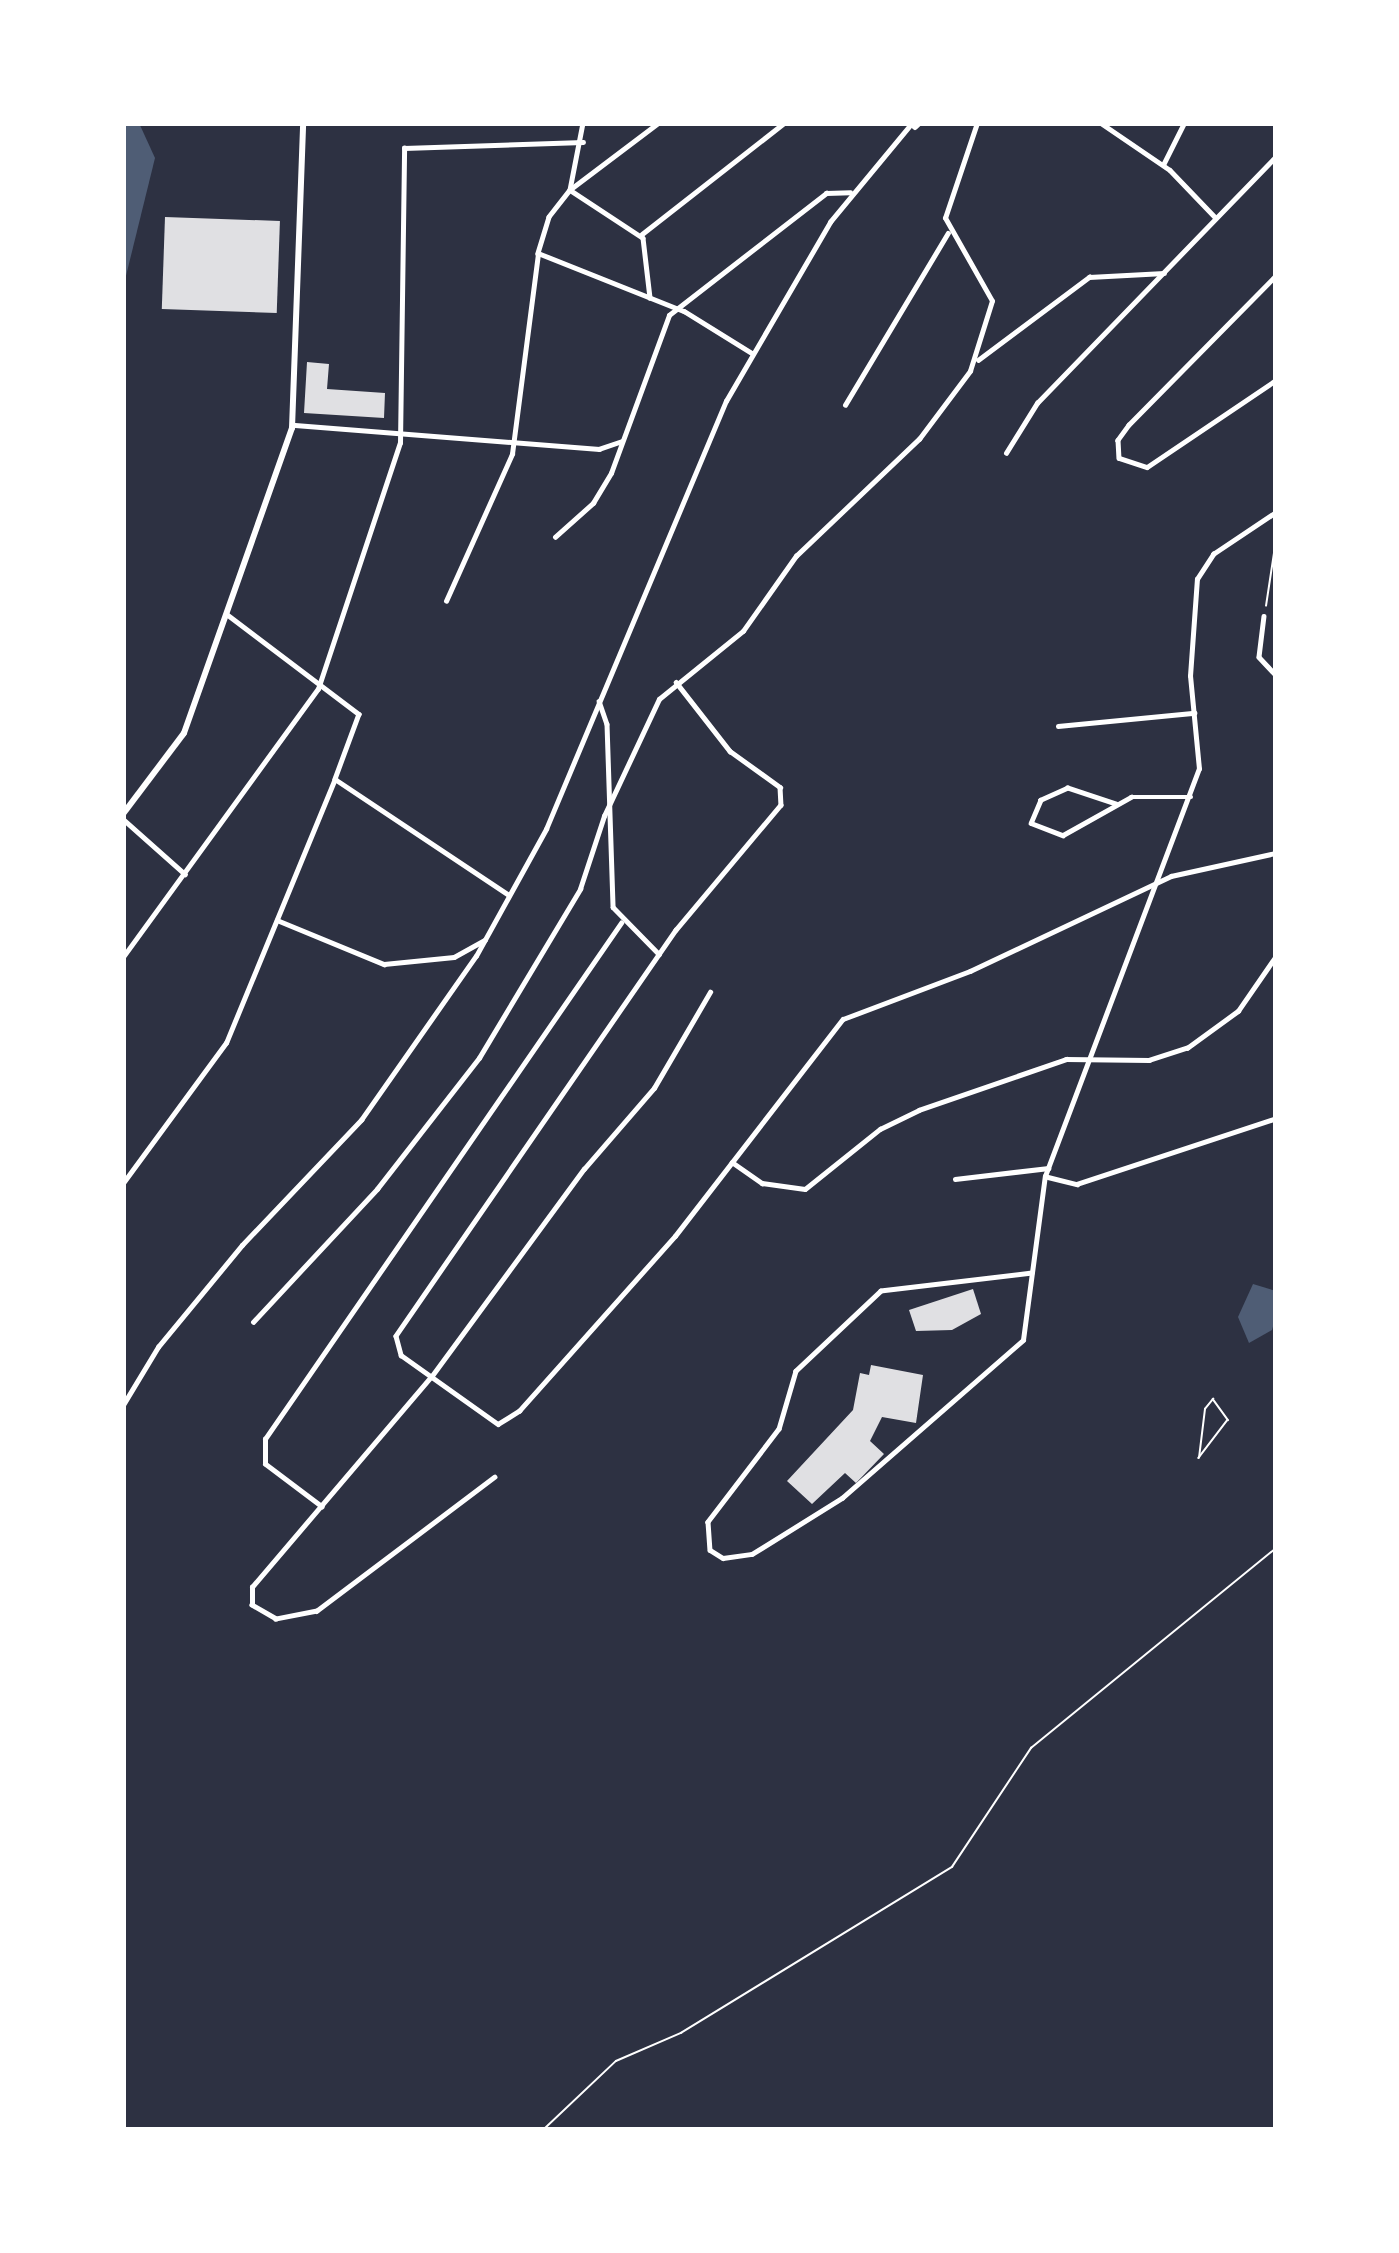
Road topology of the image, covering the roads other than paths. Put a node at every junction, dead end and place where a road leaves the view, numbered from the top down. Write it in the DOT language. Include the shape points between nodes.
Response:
graph roads {
  1 [pos="303,123"];
  2 [pos="583,123"];
  3 [pos="659,123"];
  4 [pos="784,123"];
  5 [pos="977,123"];
  6 [pos="1101,123"];
  7 [pos="1184,123"];
  8 [pos="915,124"];
  9 [pos="583,142"];
  10 [pos="1276,156"];
  11 [pos="1163,165"];
  12 [pos="570,190"];
  13 [pos="850,192"];
  14 [pos="1216,218"];
  15 [pos="948,233"];
  16 [pos="641,235"];
  17 [pos="538,253"];
  18 [pos="1164,273"];
  19 [pos="1276,276"];
  20 [pos="650,298"];
  21 [pos="676,308"];
  22 [pos="752,353"];
  23 [pos="976,361"];
  24 [pos="1276,380"];
  25 [pos="845,405"];
  26 [pos="292,425"];
  27 [pos="400,433"];
  28 [pos="622,441"];
  29 [pos="514,442"];
  30 [pos="1006,453"];
  31 [pos="1276,512"];
  32 [pos="555,537"];
  33 [pos="446,601"];
  34 [pos="228,615"];
  35 [pos="1264,616"];
  36 [pos="1276,675"];
  37 [pos="320,681"];
  38 [pos="676,682"];
  39 [pos="599,701"];
  40 [pos="1194,712"];
  41 [pos="1058,726"];
  42 [pos="335,779"];
  43 [pos="1191,797"];
  44 [pos="1116,804"];
  45 [pos="608,809"];
  46 [pos="123,817"];
  47 [pos="1276,853"];
  48 [pos="185,874"];
  49 [pos="1161,881"];
  50 [pos="511,896"];
  51 [pos="277,920"];
  52 [pos="621,923"];
  53 [pos="485,940"];
  54 [pos="659,955"];
  55 [pos="1276,956"];
  56 [pos="123,957"];
  57 [pos="1274,971"];
  58 [pos="710,992"];
  59 [pos="1092,1060"];
  60 [pos="1276,1118"];
  61 [pos="731,1161"];
  62 [pos="1048,1168"];
  63 [pos="1045,1176"];
  64 [pos="955,1178"];
  65 [pos="123,1183"];
  66 [pos="1032,1273"];
  67 [pos="253,1322"];
  68 [pos="431,1377"];
  69 [pos="123,1404"];
  70 [pos="494,1477"];
  71 [pos="323,1508"];
  1 -- 26 [label="street"];
  2 -- 9 [label="street"];
  3 -- 12 [label="street"];
  4 -- 16 [label="street"];
  5 -- 15 [label="street" via="947,201"];
  6 -- 11 [label="street"];
  7 -- 11 [label="street"];
  8 -- 13 [label="street"];
  9 -- 12 [label="street"];
  9 -- 27 [label="street" via="407,146 400,158"];
  10 -- 14 [label="street"];
  11 -- 14 [label="street"];
  12 -- 16 [label="street"];
  12 -- 17 [label="street" via="549,217"];
  13 -- 21 [label="street" via="826,193"];
  13 -- 22 [label="street"];
  14 -- 18 [label="street"];
  15 -- 23 [label="street" via="991,293"];
  15 -- 25 [label="street"];
  16 -- 20 [label="street"];
  17 -- 20 [label="street"];
  17 -- 29 [label="street"];
  18 -- 23 [label="street" via="1089,277"];
  18 -- 30 [label="street" via="1037,404"];
  19 -- 24 [label="street" via="1117,446 1126,465 1147,467"];
  20 -- 21 [label="street"];
  21 -- 22 [label="street"];
  21 -- 28 [label="street" via="654,342"];
  22 -- 39 [label="street" via="686,485"];
  23 -- 38 [label="street" via="919,439 796,556 742,632"];
  26 -- 27 [label="street"];
  26 -- 34 [label="street"];
  27 -- 29 [label="street"];
  27 -- 37 [label="street"];
  28 -- 29 [label="street" via="599,449"];
  28 -- 32 [label="street" via="593,503"];
  29 -- 33 [label="street"];
  31 -- 40 [label="street" via="1201,566"];
  34 -- 37 [label="street"];
  34 -- 46 [label="street" via="184,733"];
  35 -- 36 [label="street" via="1258,658"];
  37 -- 42 [label="street" via="361,717"];
  37 -- 48 [label="street"];
  38 -- 45 [label="street" via="653,708"];
  38 -- 54 [label="street" via="724,745 783,795"];
  39 -- 45 [label="street" via="607,724"];
  39 -- 50 [label="street"];
  40 -- 41 [label="street"];
  40 -- 43 [label="street" via="1201,745"];
  42 -- 50 [label="street"];
  42 -- 51 [label="street"];
  43 -- 44 [label="street" via="1146,794"];
  43 -- 49 [label="street"];
  44 -- 44 [label="street" via="1068,834 1043,833 1031,823 1040,800 1068,788"];
  45 -- 52 [label="street" via="611,899"];
  45 -- 67 [label="street" via="580,890 465,1080"];
  46 -- 48 [label="street"];
  47 -- 49 [label="street"];
  48 -- 56 [label="street"];
  49 -- 59 [label="street"];
  49 -- 61 [label="street" via="970,971 843,1019"];
  50 -- 53 [label="street"];
  51 -- 53 [label="street" via="384,964 454,957"];
  51 -- 65 [label="street" via="226,1042"];
  52 -- 54 [label="street"];
  52 -- 71 [label="street" via="262,1445 268,1468"];
  53 -- 69 [label="street" via="361,1120 242,1245 146,1363"];
  54 -- 68 [label="street" via="396,1336 397,1350"];
  55 -- 57 [label="street"];
  57 -- 59 [label="street" via="1238,1011 1186,1048 1149,1060"];
  58 -- 68 [label="street" via="654,1088"];
  59 -- 61 [label="street" via="1066,1059 919,1110 880,1129 805,1189 762,1183"];
  59 -- 62 [label="street"];
  60 -- 63 [label="street" via="1077,1184"];
  61 -- 68 [label="street" via="512,1419 490,1421"];
  62 -- 63 [label="street"];
  62 -- 64 [label="street"];
  63 -- 66 [label="street"];
  66 -- 66 [label="street" via="1023,1340 997,1369 800,1526 748,1555 714,1554 704,1539 708,1522 774,1437 796,1371 886,1287"];
  68 -- 71 [label="street"];
  70 -- 71 [label="street" via="317,1611 276,1619 249,1595"];
}
